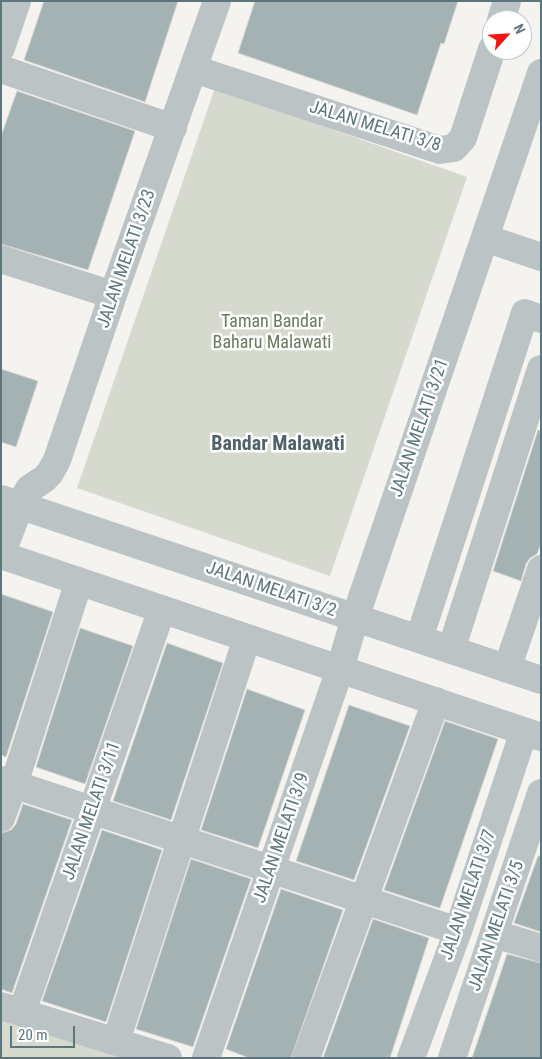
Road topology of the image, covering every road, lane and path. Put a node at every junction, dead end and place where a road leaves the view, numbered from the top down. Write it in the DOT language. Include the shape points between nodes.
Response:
graph roads {
  1 [pos="17,1"];
  2 [pos="218,1"];
  3 [pos="1,48"];
  4 [pos="489,60"];
  5 [pos="1,69"];
  6 [pos="194,69"];
  7 [pos="541,73"];
  8 [pos="173,128"];
  9 [pos="485,238"];
  10 [pos="541,257"];
  11 [pos="1,259"];
  12 [pos="114,295"];
  13 [pos="541,318"];
  14 [pos="541,369"];
  15 [pos="11,502"];
  16 [pos="1,555"];
  17 [pos="541,569"];
  18 [pos="80,581"];
  19 [pos="162,609"];
  20 [pos="356,618"];
  21 [pos="248,638"];
  22 [pos="420,639"];
  23 [pos="451,650"];
  24 [pos="340,669"];
  25 [pos="507,669"];
  26 [pos="541,680"];
  27 [pos="436,701"];
  28 [pos="532,734"];
  29 [pos="8,782"];
  30 [pos="541,793"];
  31 [pos="93,810"];
  32 [pos="1,818"];
  33 [pos="182,840"];
  34 [pos="271,869"];
  35 [pos="364,900"];
  36 [pos="458,931"];
  37 [pos="494,934"];
  38 [pos="541,948"];
  39 [pos="12,1009"];
  40 [pos="116,1041"];
  41 [pos="168,1058"];
  42 [pos="206,1058"];
  43 [pos="306,1058"];
  44 [pos="411,1058"];
  45 [pos="452,1058"];
  1 -- 3 [label="street"];
  2 -- 6 [label="street, JALAN MELATI 3/23"];
  4 -- 6 [label="street, JALAN MELATI 3/8" via="464,138 454,148 440,150"];
  5 -- 8 [label="street"];
  6 -- 8 [label="street, JALAN MELATI 3/23"];
  7 -- 9 [label="street, JALAN MELATI 3/21"];
  8 -- 12 [label="street, JALAN MELATI 3/23"];
  9 -- 10 [label="street"];
  9 -- 20 [label="street, JALAN MELATI 3/21"];
  11 -- 12 [label="street"];
  12 -- 15 [label="street, JALAN MELATI 3/23" via="57,460 44,479"];
  13 -- 22 [label="street" via="525,314"];
  14 -- 23 [label="street"];
  15 -- 16 [label="street, JALAN MELATI 3/23"];
  15 -- 20 [label="street, JALAN MELATI 3/2"];
  16 -- 18 [label="street"];
  17 -- 25 [label="street"];
  18 -- 19 [label="street"];
  18 -- 29 [label="street"];
  19 -- 21 [label="street"];
  19 -- 31 [label="street, JALAN MELATI 3/11"];
  20 -- 22 [label="street, JALAN MELATI 3/2"];
  20 -- 24 [label="street, JALAN MELATI 3/9"];
  21 -- 24 [label="street"];
  21 -- 33 [label="street"];
  22 -- 23 [label="street, JALAN MELATI 3/2"];
  23 -- 25 [label="street, JALAN MELATI 3/2"];
  24 -- 27 [label="street"];
  24 -- 34 [label="street, JALAN MELATI 3/9"];
  25 -- 26 [label="street, JALAN MELATI 3/2"];
  27 -- 28 [label="street"];
  27 -- 35 [label="street"];
  28 -- 36 [label="street, JALAN MELATI 3/7"];
  29 -- 31 [label="street"];
  29 -- 32 [label="street"];
  30 -- 37 [label="street, JALAN MELATI 3/5"];
  31 -- 33 [label="street"];
  31 -- 39 [label="street, JALAN MELATI 3/11"];
  33 -- 34 [label="street"];
  33 -- 40 [label="street"];
  34 -- 35 [label="street"];
  34 -- 42 [label="street, JALAN MELATI 3/9"];
  35 -- 36 [label="street"];
  35 -- 43 [label="street"];
  36 -- 44 [label="street, JALAN MELATI 3/7"];
  37 -- 38 [label="street"];
  37 -- 45 [label="street, JALAN MELATI 3/5"];
  39 -- 40 [label="street"];
  40 -- 41 [label="street"];
}
